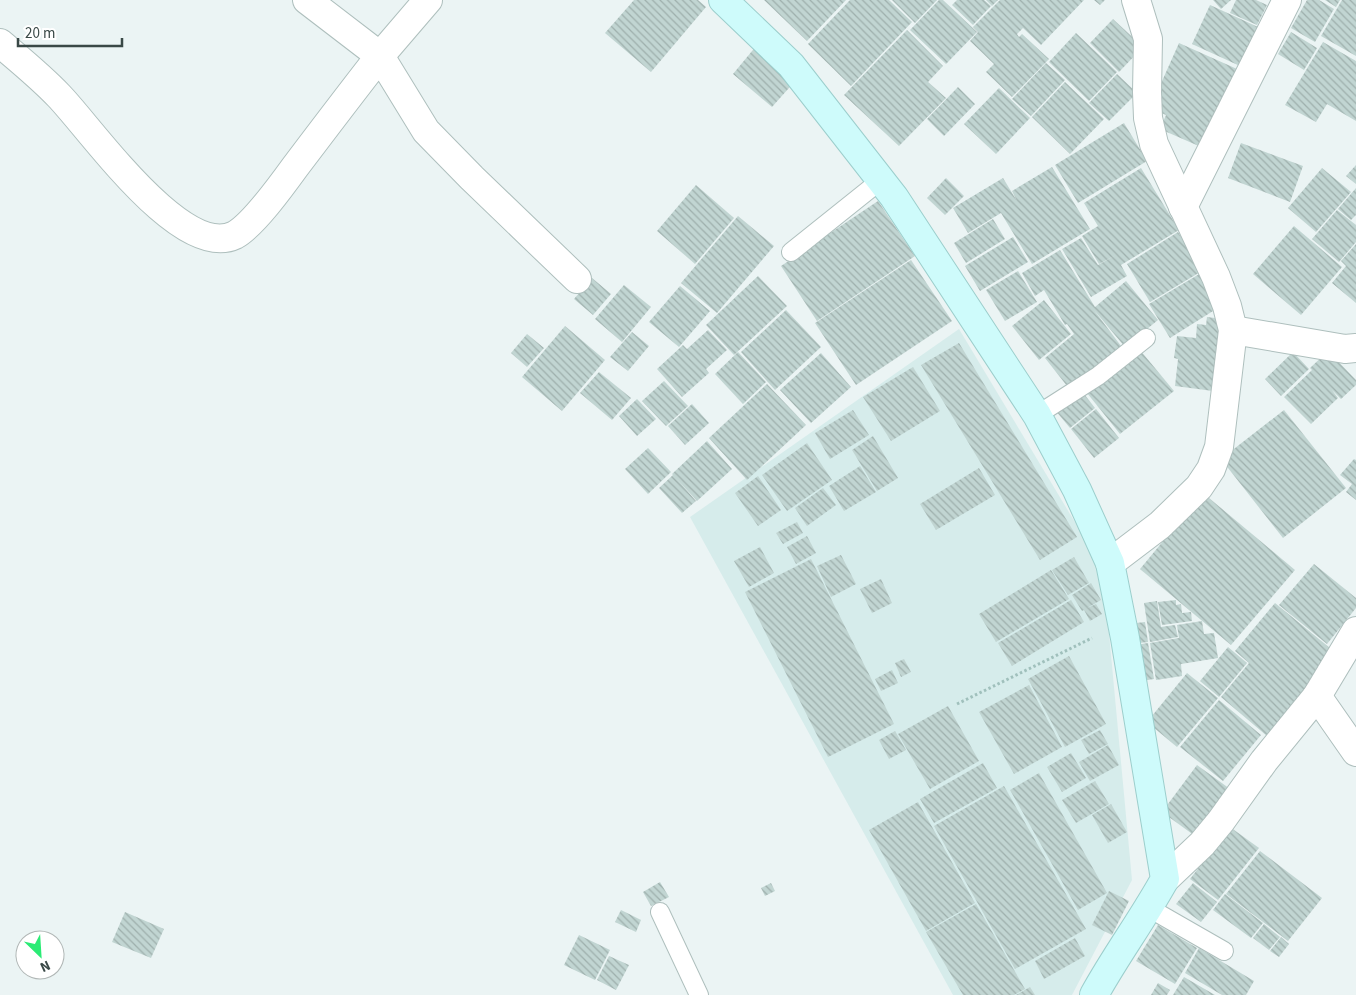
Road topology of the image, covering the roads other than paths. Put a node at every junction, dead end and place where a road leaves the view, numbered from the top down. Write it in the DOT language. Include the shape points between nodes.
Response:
graph roads {
  1 [pos="307,0"];
  2 [pos="428,0"];
  3 [pos="723,0"];
  4 [pos="1136,0"];
  5 [pos="1287,0"];
  6 [pos="0,43"];
  7 [pos="380,56"];
  8 [pos="881,180"];
  9 [pos="1183,208"];
  10 [pos="791,252"];
  11 [pos="577,279"];
  12 [pos="1233,330"];
  13 [pos="1146,338"];
  14 [pos="1356,348"];
  15 [pos="1037,415"];
  16 [pos="1110,563"];
  17 [pos="1356,631"];
  18 [pos="1318,696"];
  19 [pos="1356,752"];
  20 [pos="1165,879"];
  21 [pos="1149,908"];
  22 [pos="660,912"];
  23 [pos="1224,951"];
  24 [pos="699,995"];
  25 [pos="1094,995"];
  1 -- 7 [label="street"];
  2 -- 7 [label="street"];
  3 -- 8 [label="main road" via="791,65"];
  4 -- 9 [label="street" via="1148,39 1150,127 1154,144"];
  5 -- 9 [label="street"];
  6 -- 7 [label="street" via="60,96 122,171 167,213 212,239 228,237 242,230 274,196"];
  7 -- 11 [label="street" via="426,131"];
  8 -- 10 [label="lane"];
  8 -- 15 [label="main road"];
  9 -- 12 [label="street" via="1216,277"];
  12 -- 14 [label="street" via="1345,349"];
  12 -- 16 [label="street" via="1219,447 1211,469 1199,487 1160,525"];
  13 -- 15 [label="lane" via="1098,376"];
  15 -- 16 [label="main road" via="1077,490"];
  16 -- 20 [label="main road"];
  17 -- 18 [label="street"];
  18 -- 19 [label="street"];
  18 -- 20 [label="street" via="1202,844"];
  20 -- 21 [label="main road"];
  21 -- 23 [label="lane"];
  21 -- 25 [label="main road"];
  22 -- 24 [label="lane"];
}
